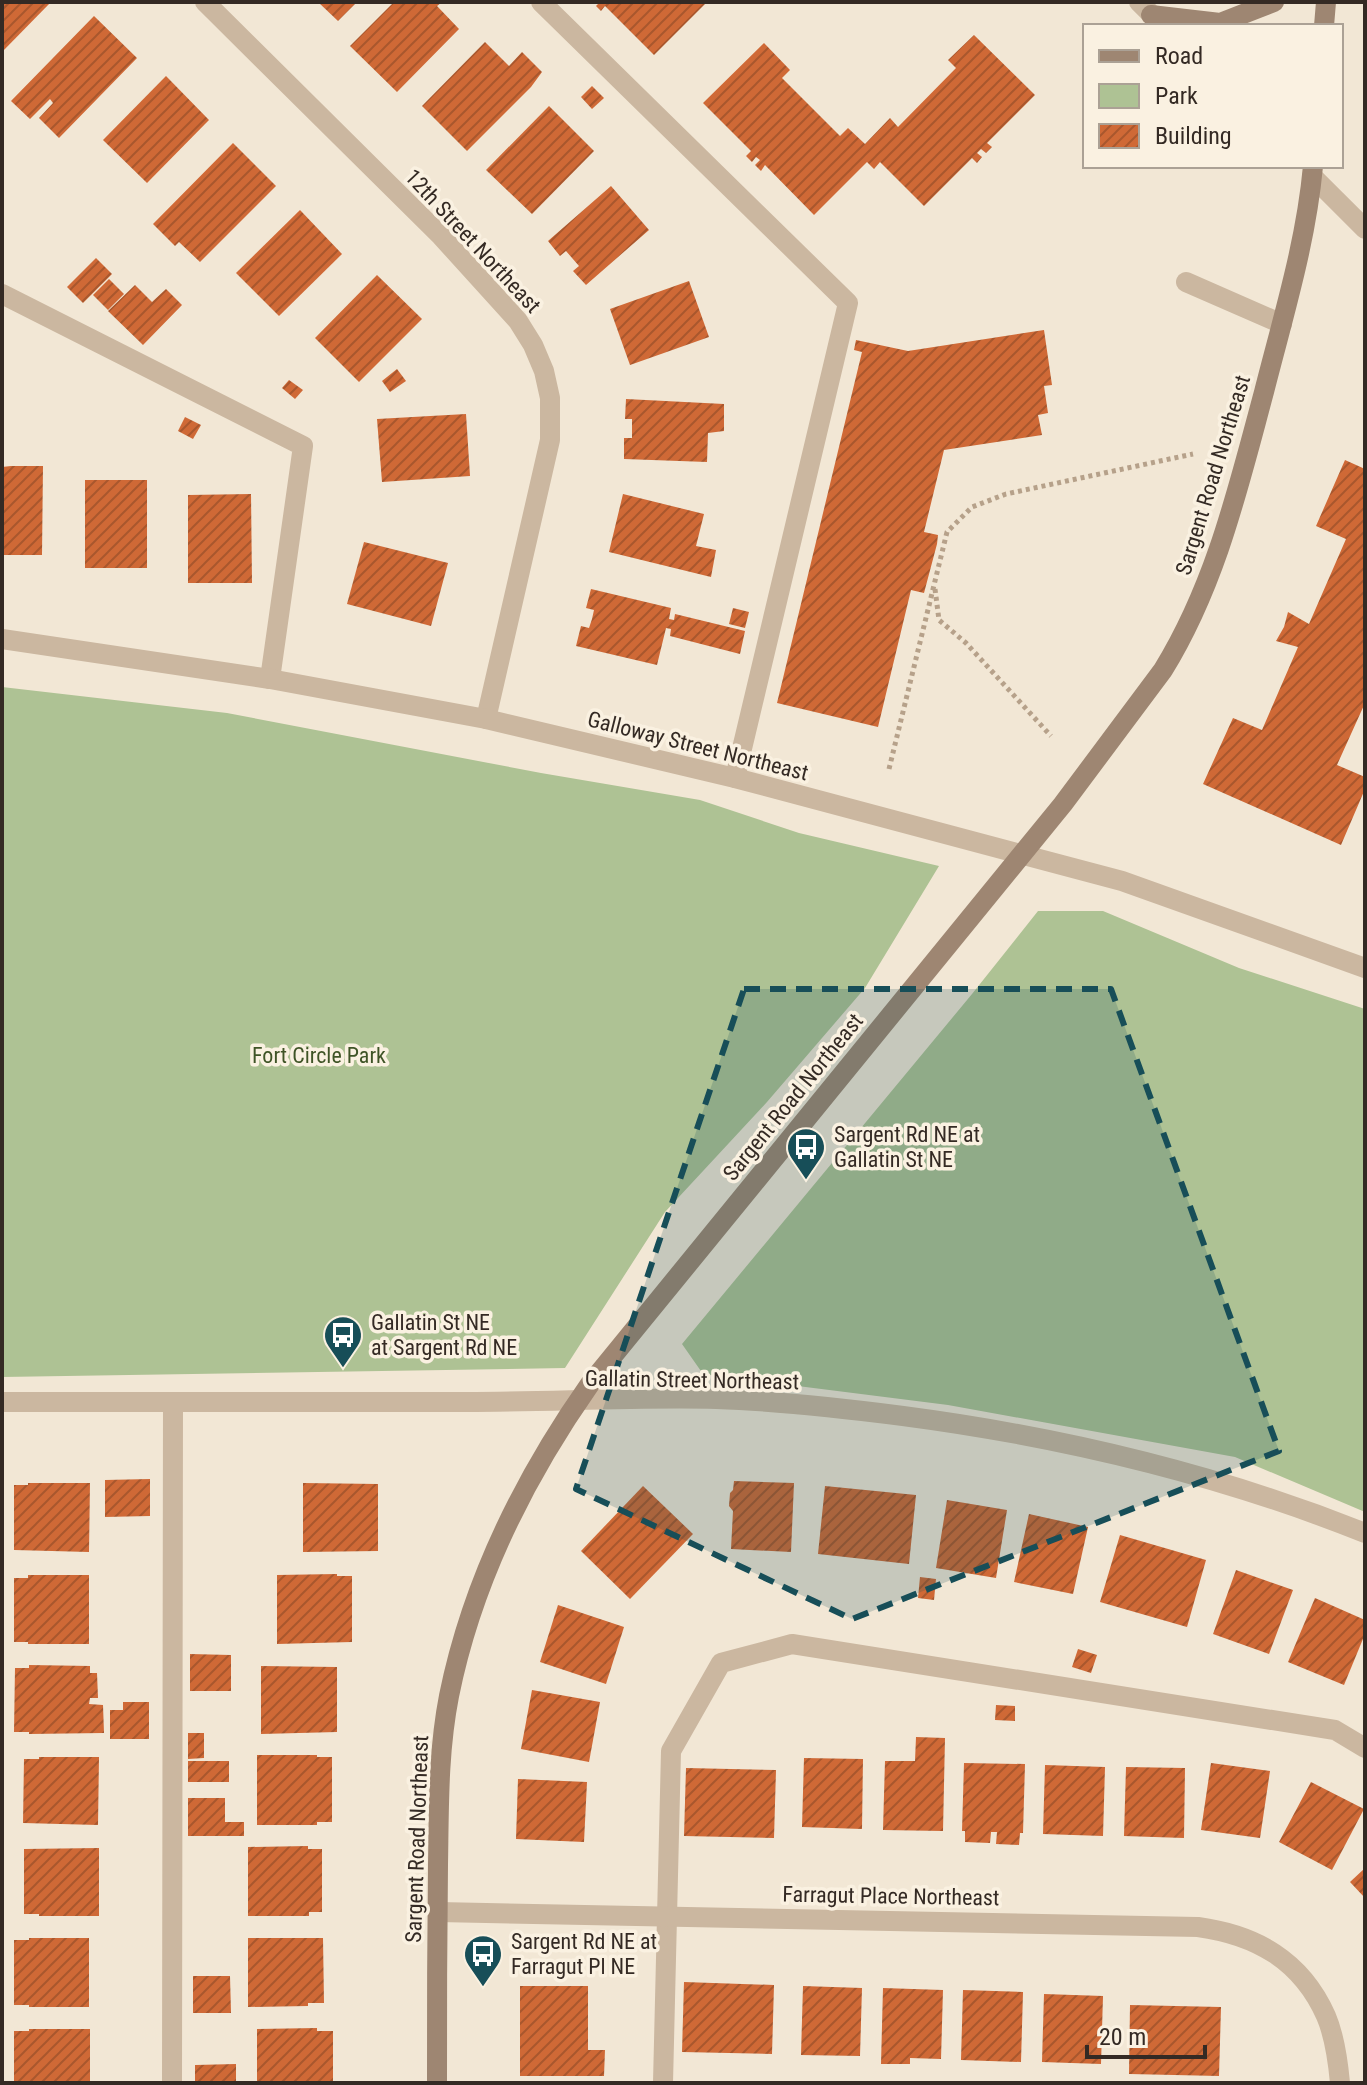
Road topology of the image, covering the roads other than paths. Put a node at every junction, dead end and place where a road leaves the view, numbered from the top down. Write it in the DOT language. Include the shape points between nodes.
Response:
graph roads {
  1 [pos="205,2"];
  2 [pos="541,2"];
  3 [pos="1274,2"];
  4 [pos="1326,2"];
  5 [pos="1151,14"];
  6 [pos="1324,24"];
  7 [pos="1309,169"];
  8 [pos="1365,229"];
  9 [pos="1186,282"];
  10 [pos="3,292"];
  11 [pos="1282,324"];
  12 [pos="2,639"];
  13 [pos="270,679"];
  14 [pos="486,719"];
  15 [pos="735,778"];
  16 [pos="1021,854"];
  17 [pos="1365,968"];
  18 [pos="577,1401"];
  19 [pos="2,1402"];
  20 [pos="173,1402"];
  21 [pos="1365,1533"];
  22 [pos="1365,1748"];
  23 [pos="438,1912"];
  24 [pos="666,1916"];
  25 [pos="172,2083"];
  26 [pos="437,2083"];
  27 [pos="663,2083"];
  28 [pos="1340,2083"];
  1 -- 14 [label="street, 12th Street Northeast" via="451,247 518,321 544,371 550,440"];
  2 -- 15 [label="street" via="848,303"];
  3 -- 5 [label="main road" via="1220,23"];
  4 -- 6 [label="main road"];
  7 -- 8 [label="street"];
  7 -- 11 [label="main road, Sargent Road Northeast" via="1300,246"];
  9 -- 11 [label="street"];
  10 -- 13 [label="street" via="303,446"];
  11 -- 16 [label="main road, Sargent Road Northeast" via="1226,529 1190,622 1163,670"];
  12 -- 13 [label="street, Galloway Street Northeast"];
  13 -- 14 [label="street, Galloway Street Northeast"];
  14 -- 15 [label="street, Galloway Street Northeast"];
  15 -- 16 [label="street, Galloway Street Northeast"];
  16 -- 17 [label="street, Galloway Street Northeast" via="1122,881"];
  16 -- 18 [label="main road, Sargent Road Northeast"];
  18 -- 20 [label="street, Gallatin Street Northeast"];
  18 -- 21 [label="street, Gallatin Street Northeast" via="791,1404 1021,1434 1197,1475"];
  18 -- 23 [label="main road, Sargent Road Northeast" via="512,1512 459,1654 440,1761"];
  19 -- 20 [label="street, Gallatin Street Northeast"];
  20 -- 25 [label="street"];
  22 -- 24 [label="street" via="1335,1730 792,1644 721,1663 671,1751"];
  23 -- 24 [label="street, Farragut Place Northeast"];
  23 -- 26 [label="main road, Sargent Road Northeast"];
  24 -- 27 [label="street"];
  24 -- 28 [label="street, Farragut Place Northeast" via="1198,1927 1234,1934 1268,1949 1296,1972 1317,2000 1327,2017"];
}
